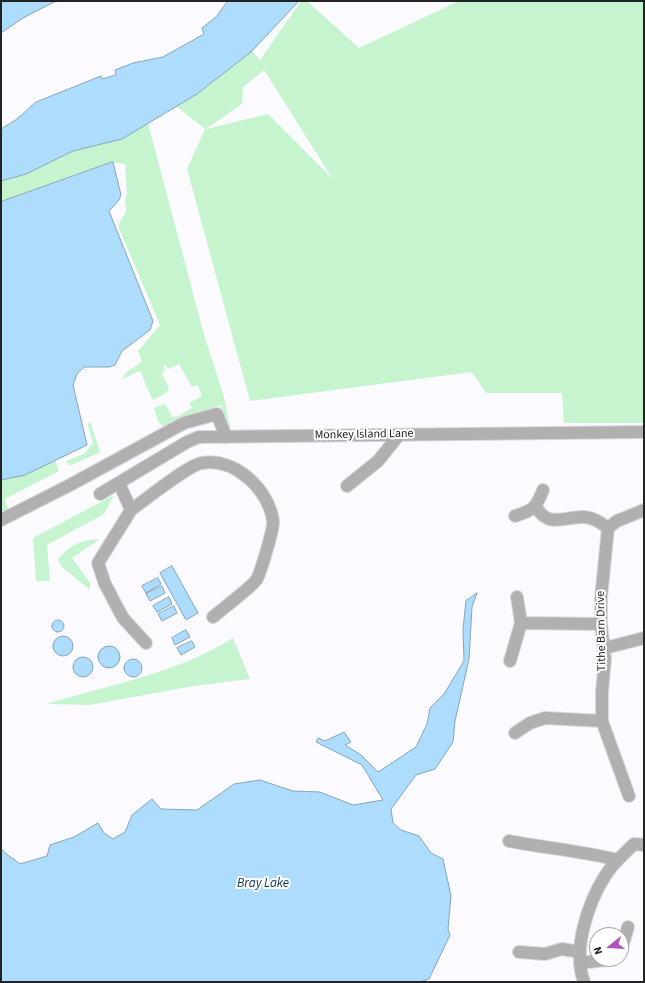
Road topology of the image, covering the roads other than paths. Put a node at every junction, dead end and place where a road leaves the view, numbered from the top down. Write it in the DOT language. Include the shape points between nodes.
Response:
graph roads {
  1 [pos="644,432"];
  2 [pos="399,435"];
  3 [pos="226,436"];
  4 [pos="118,483"];
  5 [pos="347,486"];
  6 [pos="543,490"];
  7 [pos="100,494"];
  8 [pos="536,507"];
  9 [pos="131,510"];
  10 [pos="644,510"];
  11 [pos="515,516"];
  12 [pos="1,520"];
  13 [pos="608,528"];
  14 [pos="517,597"];
  15 [pos="213,617"];
  16 [pos="520,623"];
  17 [pos="601,624"];
  18 [pos="644,638"];
  19 [pos="146,643"];
  20 [pos="605,648"];
  21 [pos="510,661"];
  22 [pos="602,721"];
  23 [pos="516,733"];
  24 [pos="629,796"];
  25 [pos="508,841"];
  26 [pos="639,845"];
  27 [pos="618,860"];
  28 [pos="519,952"];
  29 [pos="580,957"];
  30 [pos="589,959"];
  31 [pos="584,982"];
  1 -- 2 [label="street, Monkey Island Lane"];
  2 -- 3 [label="street, Monkey Island Lane"];
  2 -- 5 [label="street" via="378,461"];
  3 -- 4 [label="street, Monkey Island Lane" via="199,437 187,442"];
  3 -- 12 [label="street" via="217,414 184,423"];
  4 -- 7 [label="street, Monkey Island Lane"];
  4 -- 9 [label="street"];
  6 -- 8 [label="street"];
  8 -- 11 [label="street"];
  8 -- 13 [label="street" via="542,516 551,520 584,517 596,519"];
  9 -- 15 [label="street" via="176,477 202,463 226,464 253,480 268,502 273,522 270,539 257,580"];
  9 -- 19 [label="street" via="98,563 105,584 123,618"];
  10 -- 13 [label="street" via="617,521"];
  13 -- 17 [label="street, Tithe Barn Drive" via="602,578"];
  14 -- 16 [label="street"];
  16 -- 17 [label="street"];
  16 -- 21 [label="street"];
  17 -- 20 [label="street, Tithe Barn Drive"];
  18 -- 20 [label="street"];
  20 -- 22 [label="street, Tithe Barn Drive"];
  22 -- 23 [label="street" via="545,718 530,723"];
  22 -- 24 [label="street, Tithe Barn Drive"];
  25 -- 27 [label="street"];
  26 -- 27 [label="street"];
  27 -- 29 [label="street" via="606,874 590,904"];
  28 -- 29 [label="street" via="545,954 562,949"];
  29 -- 30 [label="street"];
  29 -- 31 [label="street"];
}
